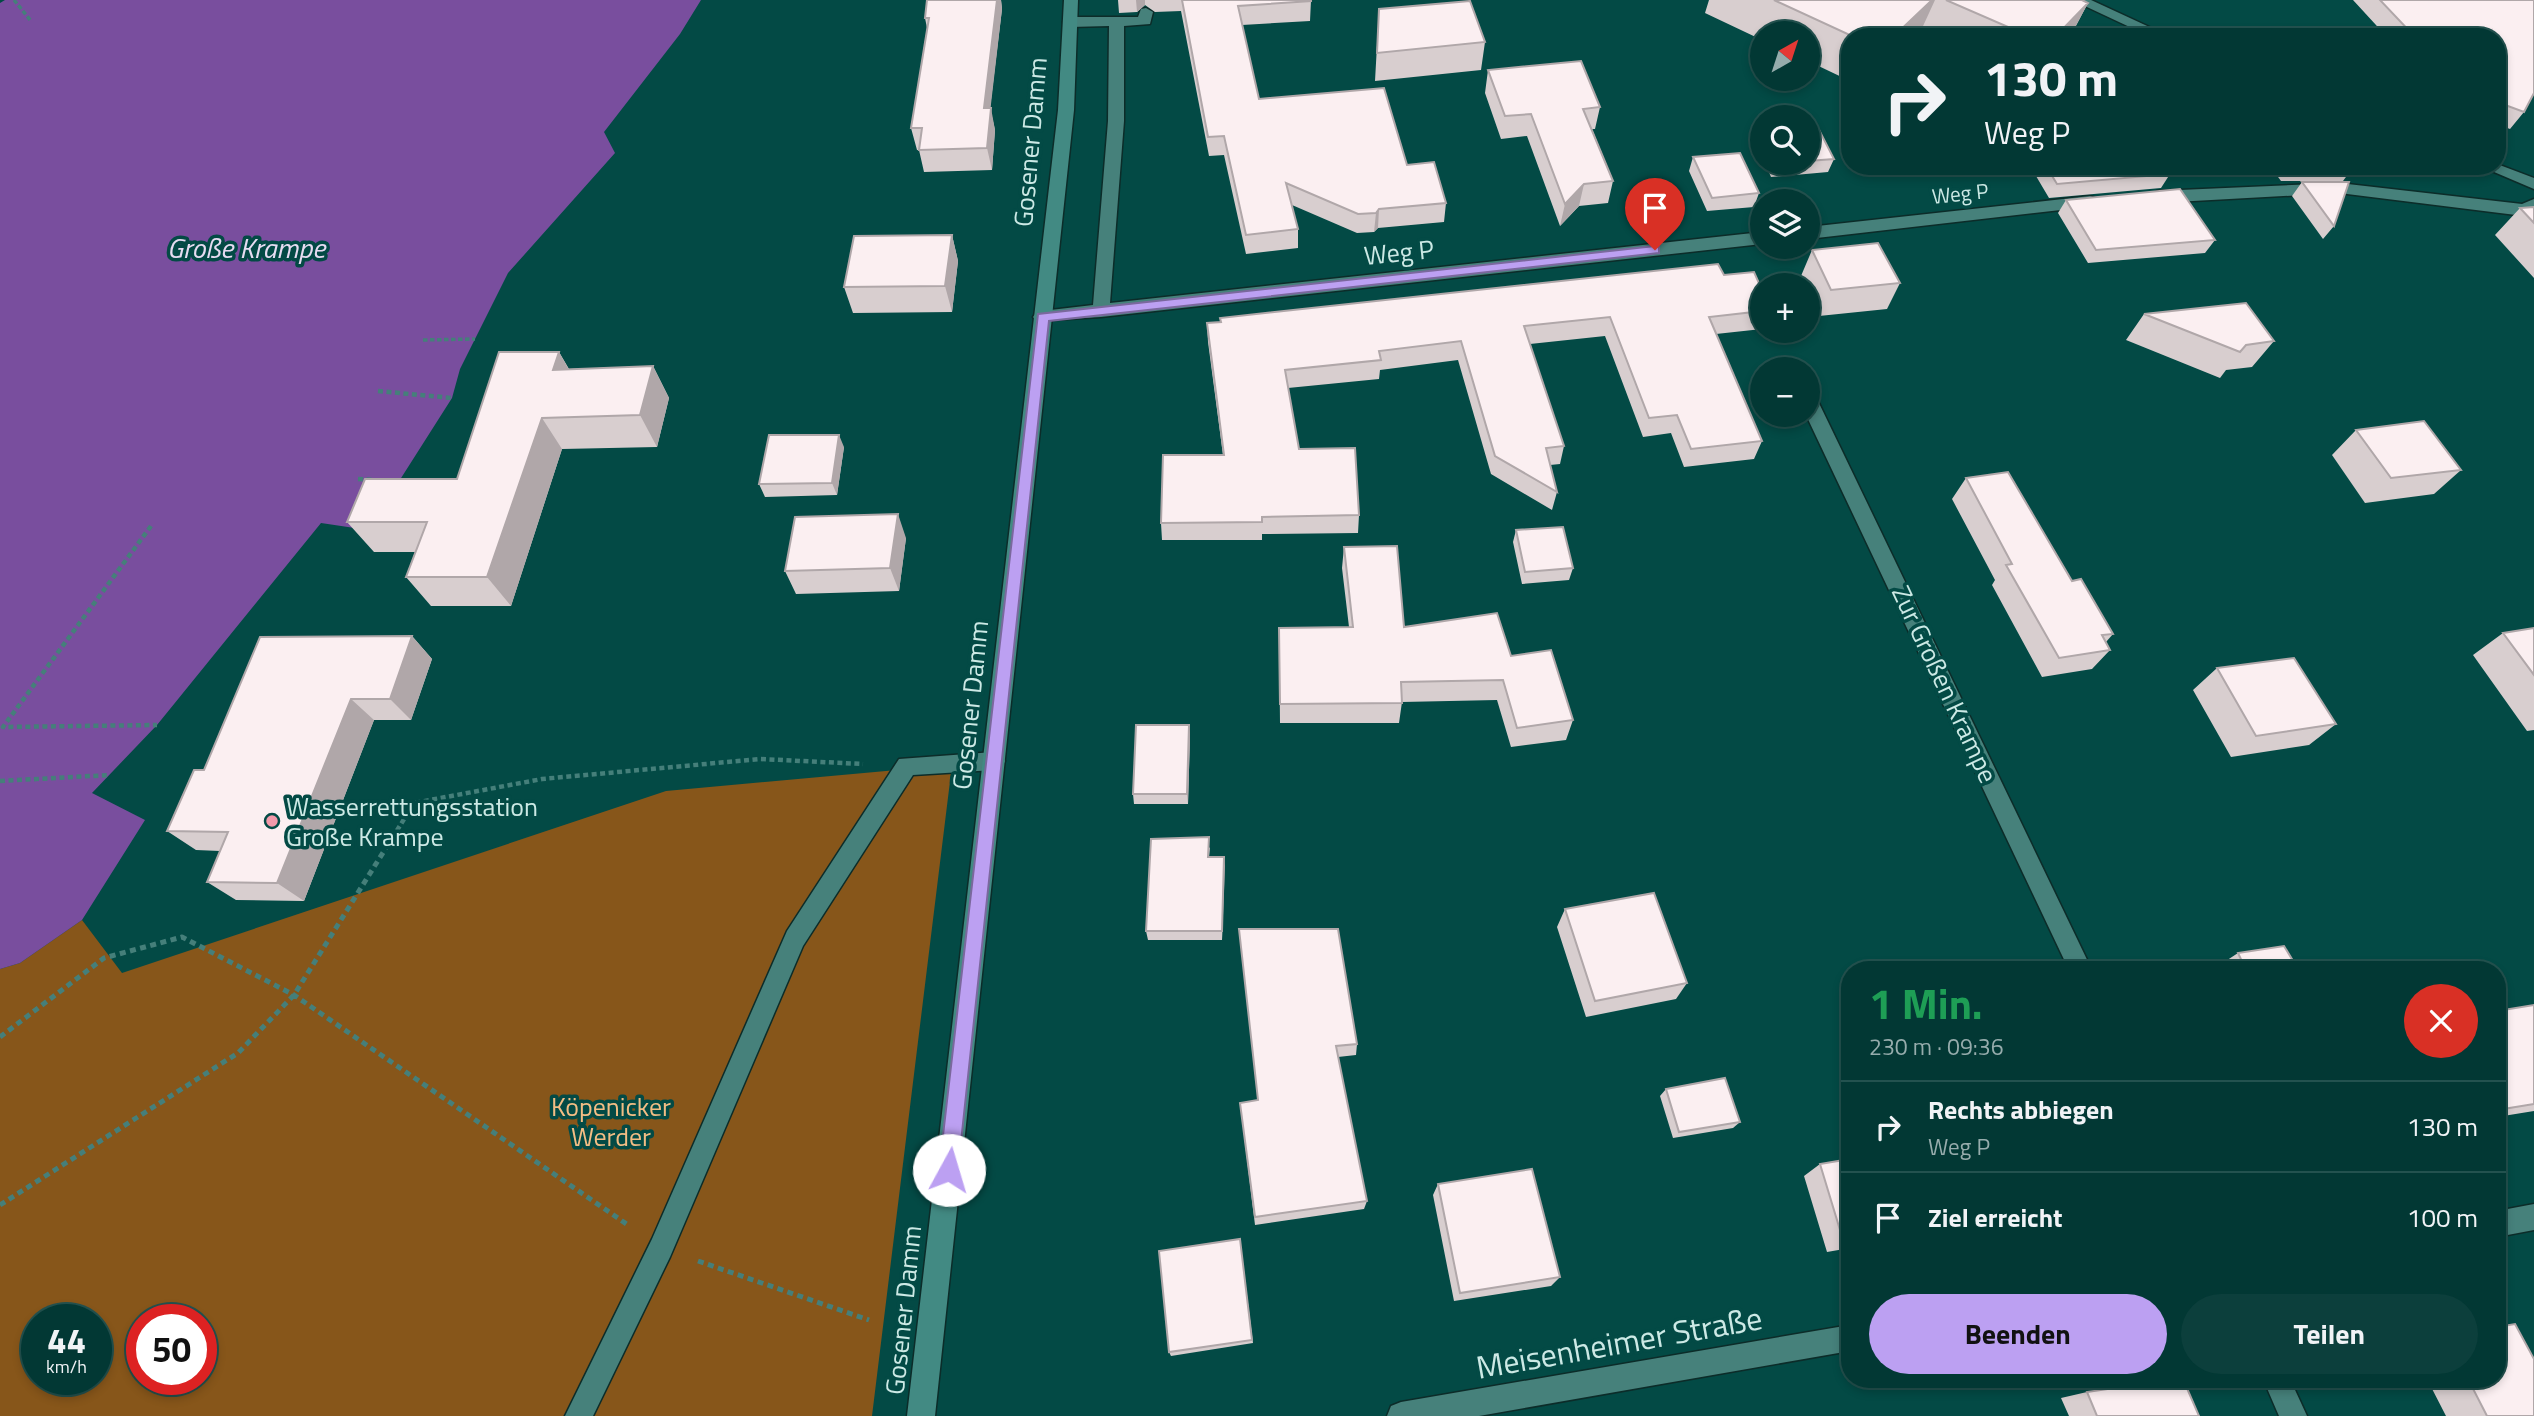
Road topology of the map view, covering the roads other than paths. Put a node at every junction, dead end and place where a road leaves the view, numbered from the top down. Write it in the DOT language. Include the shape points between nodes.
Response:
graph roads {
  1 [pos="1071,0"];
  2 [pos="2079,0"];
  3 [pos="1146,12"];
  4 [pos="1070,22"];
  5 [pos="1117,22"];
  6 [pos="2143,28"];
  7 [pos="2506,173"];
  8 [pos="2534,184"];
  9 [pos="2137,198"];
  10 [pos="2110,200"];
  11 [pos="2534,205"];
  12 [pos="1820,232"];
  13 [pos="1750,239"];
  14 [pos="1101,310"];
  15 [pos="1042,317"];
  16 [pos="1820,424"];
  17 [pos="994,761"];
  18 [pos="2077,961"];
  19 [pos="2534,1217"];
  20 [pos="2506,1222"];
  21 [pos="1841,1340"];
  22 [pos="2280,1388"];
  23 [pos="579,1416"];
  24 [pos="921,1416"];
  25 [pos="1401,1416"];
  26 [pos="2293,1416"];
  1 -- 4 [label="main road, Gosener Damm"];
  2 -- 6 [label="street"];
  3 -- 5 [label="street" via="1145,21"];
  4 -- 5 [label="street"];
  4 -- 15 [label="main road, Gosener Damm" via="1066,110"];
  5 -- 14 [label="street" via="1116,121"];
  7 -- 8 [label="street"];
  9 -- 11 [label="street" via="2339,188 2524,210"];
  10 -- 12 [label="street, Weg P"];
  13 -- 14 [label="street, Weg P"];
  14 -- 15 [label="street, Weg P"];
  15 -- 17 [label="main road, Gosener Damm"];
  16 -- 18 [label="street, Zur Großen Krampe"];
  17 -- 23 [label="street" via="907,766 795,939 661,1248"];
  17 -- 24 [label="main road, Gosener Damm"];
  19 -- 20 [label="street"];
  21 -- 25 [label="street, Meisenheimer Straße"];
  22 -- 26 [label="street"];
}
